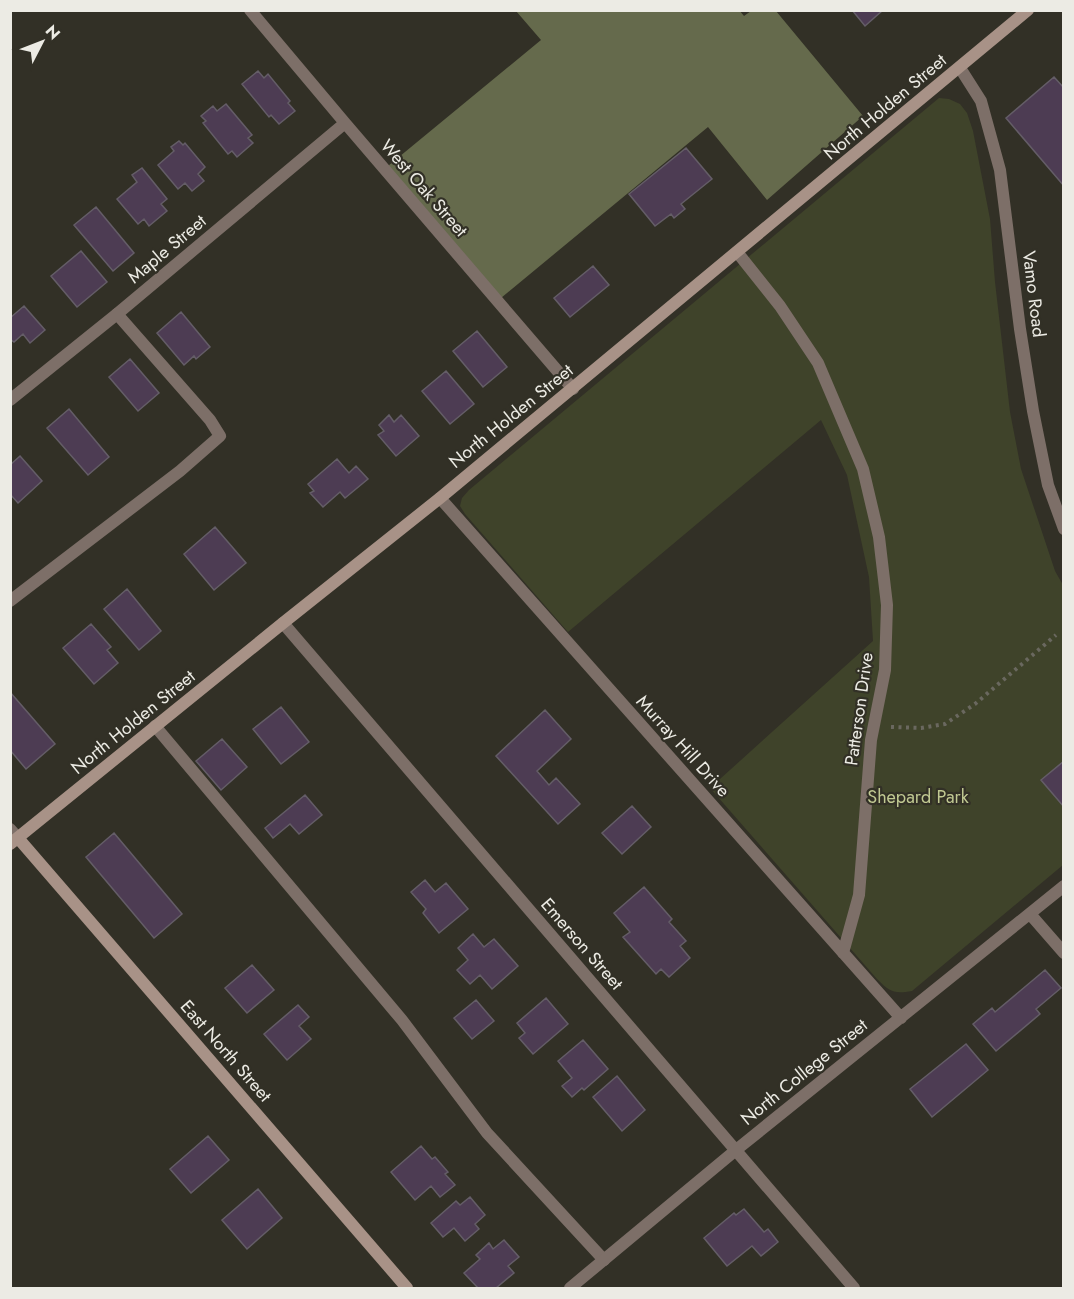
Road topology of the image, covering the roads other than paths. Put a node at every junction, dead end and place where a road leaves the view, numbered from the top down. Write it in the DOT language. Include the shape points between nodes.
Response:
graph roads {
  1 [pos="250,10"];
  2 [pos="1028,10"];
  3 [pos="960,68"];
  4 [pos="345,123"];
  5 [pos="737,252"];
  6 [pos="117,314"];
  7 [pos="573,388"];
  8 [pos="10,400"];
  9 [pos="440,498"];
  10 [pos="1064,529"];
  11 [pos="10,601"];
  12 [pos="283,623"];
  13 [pos="155,726"];
  14 [pos="13,837"];
  15 [pos="1064,886"];
  16 [pos="1030,914"];
  17 [pos="843,953"];
  18 [pos="1064,953"];
  19 [pos="901,1018"];
  20 [pos="736,1150"];
  21 [pos="604,1260"];
  22 [pos="407,1288"];
  23 [pos="570,1288"];
  24 [pos="854,1288"];
  1 -- 4 [label="street, West Oak Street"];
  2 -- 3 [label="main road, North Holden Street"];
  3 -- 5 [label="main road, North Holden Street"];
  3 -- 10 [label="street, Vamo Road" via="981,101 1000,170 1033,411 1048,485"];
  4 -- 6 [label="street, Maple Street"];
  4 -- 7 [label="street, West Oak Street"];
  5 -- 7 [label="main road, North Holden Street"];
  5 -- 17 [label="street, Patterson Drive" via="818,363 863,469 879,537 887,605 885,670 871,740 859,895"];
  6 -- 8 [label="street, Maple Street"];
  6 -- 11 [label="street" via="220,436"];
  7 -- 9 [label="main road, North Holden Street"];
  9 -- 12 [label="main road, North Holden Street"];
  9 -- 17 [label="street, Murray Hill Drive"];
  12 -- 13 [label="main road, North Holden Street"];
  12 -- 20 [label="street, Emerson Street"];
  13 -- 14 [label="main road, North Holden Street"];
  13 -- 21 [label="street" via="402,1020 487,1133"];
  14 -- 22 [label="main road, East North Street"];
  15 -- 16 [label="street, North College Street"];
  16 -- 18 [label="street"];
  16 -- 19 [label="street, North College Street"];
  17 -- 19 [label="street, Murray Hill Drive"];
  19 -- 20 [label="street, North College Street"];
  20 -- 21 [label="street, North College Street"];
  20 -- 24 [label="street, Emerson Street"];
  21 -- 23 [label="street, North College Street"];
}
